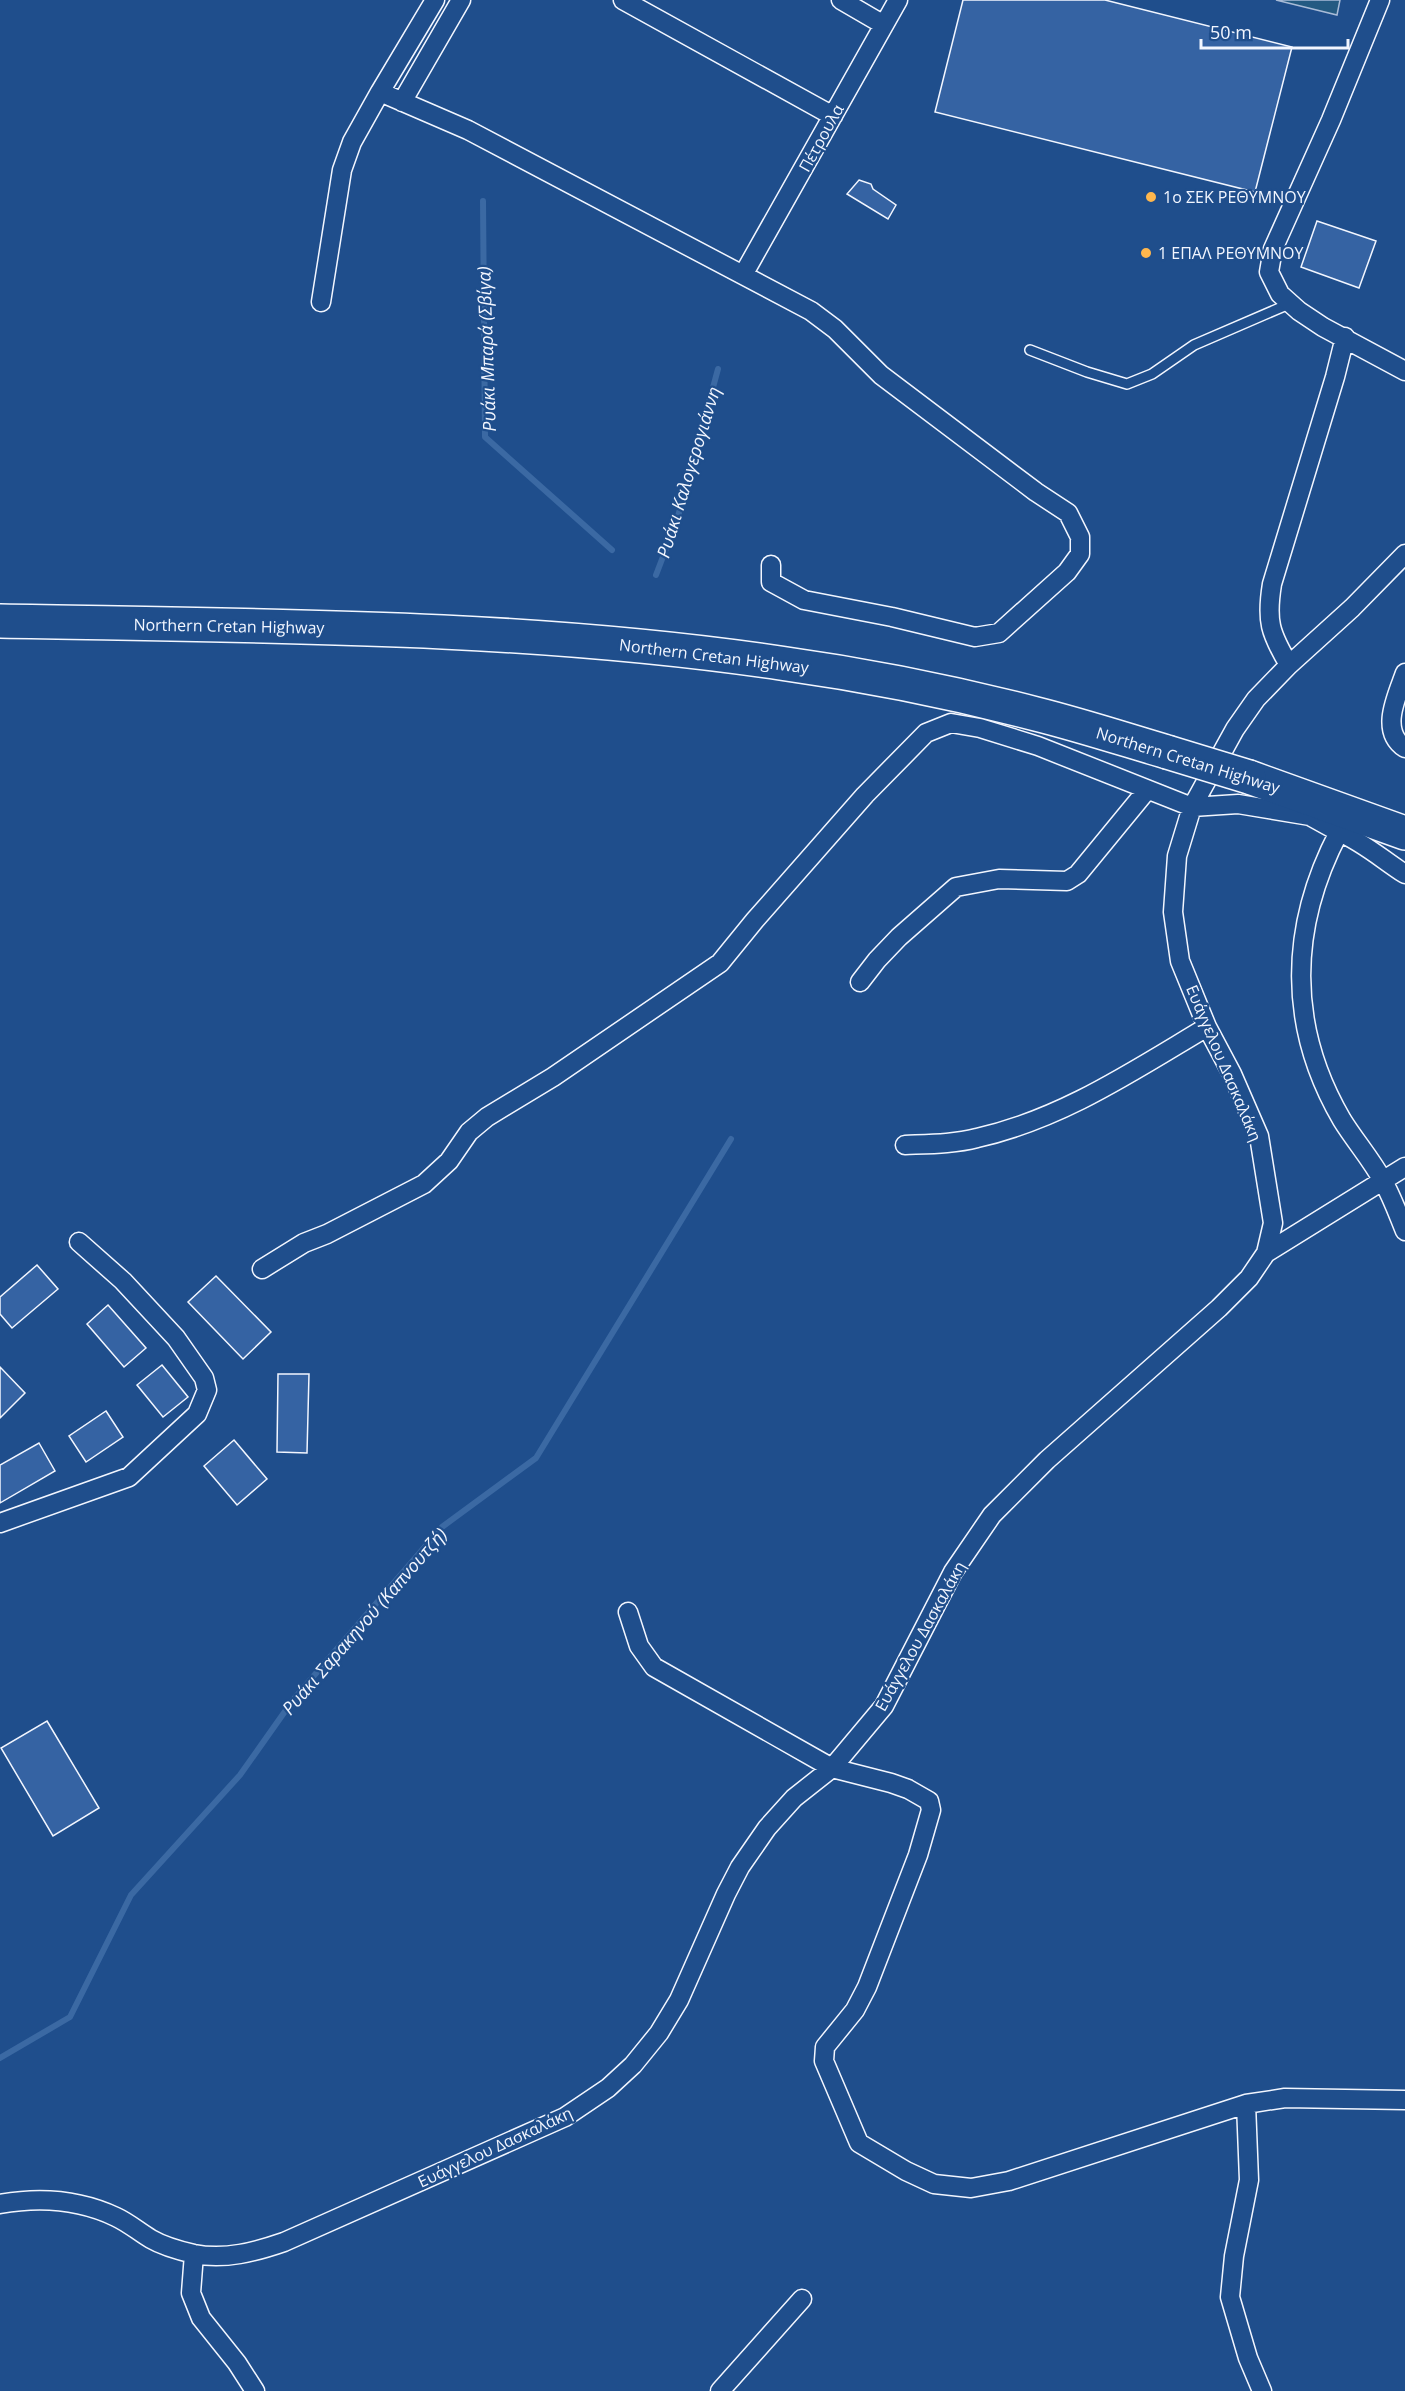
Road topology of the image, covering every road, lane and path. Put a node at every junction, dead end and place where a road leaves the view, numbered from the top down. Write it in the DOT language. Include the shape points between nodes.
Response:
graph roads {
  1 [pos="435,0"];
  2 [pos="461,0"];
  3 [pos="623,0"];
  4 [pos="840,0"];
  5 [pos="898,0"];
  6 [pos="1380,0"];
  7 [pos="884,25"];
  8 [pos="380,92"];
  9 [pos="402,102"];
  10 [pos="833,116"];
  11 [pos="743,275"];
  12 [pos="321,302"];
  13 [pos="1289,304"];
  14 [pos="1345,337"];
  15 [pos="1030,350"];
  16 [pos="1405,371"];
  17 [pos="1405,554"];
  18 [pos="771,565"];
  19 [pos="0,621"];
  20 [pos="1289,664"];
  21 [pos="1405,673"];
  22 [pos="1405,748"];
  23 [pos="1147,790"];
  24 [pos="1192,807"];
  25 [pos="1339,832"];
  26 [pos="1405,833"];
  27 [pos="1405,874"];
  28 [pos="860,982"];
  29 [pos="1207,1027"];
  30 [pos="905,1145"];
  31 [pos="1405,1167"];
  32 [pos="1383,1181"];
  33 [pos="1405,1231"];
  34 [pos="79,1242"];
  35 [pos="1266,1253"];
  36 [pos="262,1269"];
  37 [pos="0,1523"];
  38 [pos="628,1612"];
  39 [pos="832,1768"];
  40 [pos="1405,2100"];
  41 [pos="1246,2104"];
  42 [pos="0,2204"];
  43 [pos="194,2254"];
  44 [pos="802,2299"];
  45 [pos="255,2391"];
  46 [pos="720,2391"];
  47 [pos="1262,2391"];
  1 -- 8 [label="street"];
  2 -- 9 [label="street"];
  3 -- 10 [label="street"];
  4 -- 7 [label="street"];
  5 -- 7 [label="street, Πέτρουλα"];
  6 -- 13 [label="street" via="1273,249 1269,272"];
  7 -- 10 [label="street, Πέτρουλα"];
  8 -- 9 [label="street"];
  8 -- 12 [label="street" via="352,142 342,170"];
  9 -- 11 [label="street" via="468,130"];
  10 -- 11 [label="street, Πέτρουλα"];
  11 -- 18 [label="street" via="811,311 835,329 881,375 1068,513 1080,537 1080,554 1067,572 999,633 975,638 804,600 771,582"];
  13 -- 14 [label="street" via="1310,320"];
  13 -- 15 [label="lane" via="1194,345 1152,374 1127,384"];
  14 -- 16 [label="street"];
  14 -- 20 [label="street" via="1272,584 1268,609 1273,636"];
  17 -- 20 [label="street, Ευάγγελου Δασκαλάκη"];
  19 -- 26 [label="highway, Northern Cretan Highway, bridge" via="484,634 639,645 781,663 1036,714 1249,777"];
  20 -- 24 [label="street, Ευάγγελου Δασκαλάκη" via="1245,715"];
  21 -- 22 [label="street" via="1390,726"];
  23 -- 24 [label="street"];
  23 -- 28 [label="street" via="1078,874 1067,881 999,879 956,887 899,937"];
  23 -- 36 [label="street" via="1038,746 980,728 951,723 926,733 865,795 720,963 554,1077 487,1117 424,1184 304,1243"];
  24 -- 25 [label="street" via="1238,804 1310,816"];
  24 -- 29 [label="street, Ευάγγελου Δασκαλάκη" via="1177,856 1173,912 1180,961"];
  25 -- 27 [label="street" via="1355,838"];
  25 -- 32 [label="street" via="1325,858 1305,923 1300,981 1303,1012 1324,1085"];
  29 -- 30 [label="street" via="1082,1101 1038,1119 976,1138"];
  29 -- 35 [label="street, Ευάγγελου Δασκαλάκη" via="1258,1136 1272,1223"];
  31 -- 32 [label="street"];
  32 -- 33 [label="street"];
  32 -- 35 [label="street"];
  34 -- 37 [label="street" via="123,1281 176,1338 204,1378 207,1390 197,1414 129,1477"];
  35 -- 39 [label="street, Ευάγγελου Δασκαλάκη" via="1249,1278 1219,1308 1047,1460 992,1515 953,1572 884,1706"];
  38 -- 39 [label="street" via="639,1646 654,1666"];
  39 -- 41 [label="street" via="908,1789 929,1801 931,1810 867,1987 855,2010 825,2047 824,2061 859,2143 934,2184 971,2188 1009,2181"];
  39 -- 43 [label="street, Ευάγγελου Δασκαλάκη" via="794,1798 767,1828 740,1867 679,2000 659,2033 608,2088 565,2117 284,2242 257,2252"];
  40 -- 41 [label="street" via="1285,2098"];
  41 -- 47 [label="street" via="1249,2180 1233,2256 1230,2297 1240,2337"];
  42 -- 43 [label="street, Ευάγγελου Δασκαλάκη" via="71,2202 118,2217 153,2240"];
  43 -- 45 [label="street" via="190,2294 201,2318"];
  44 -- 46 [label="street"];
}
